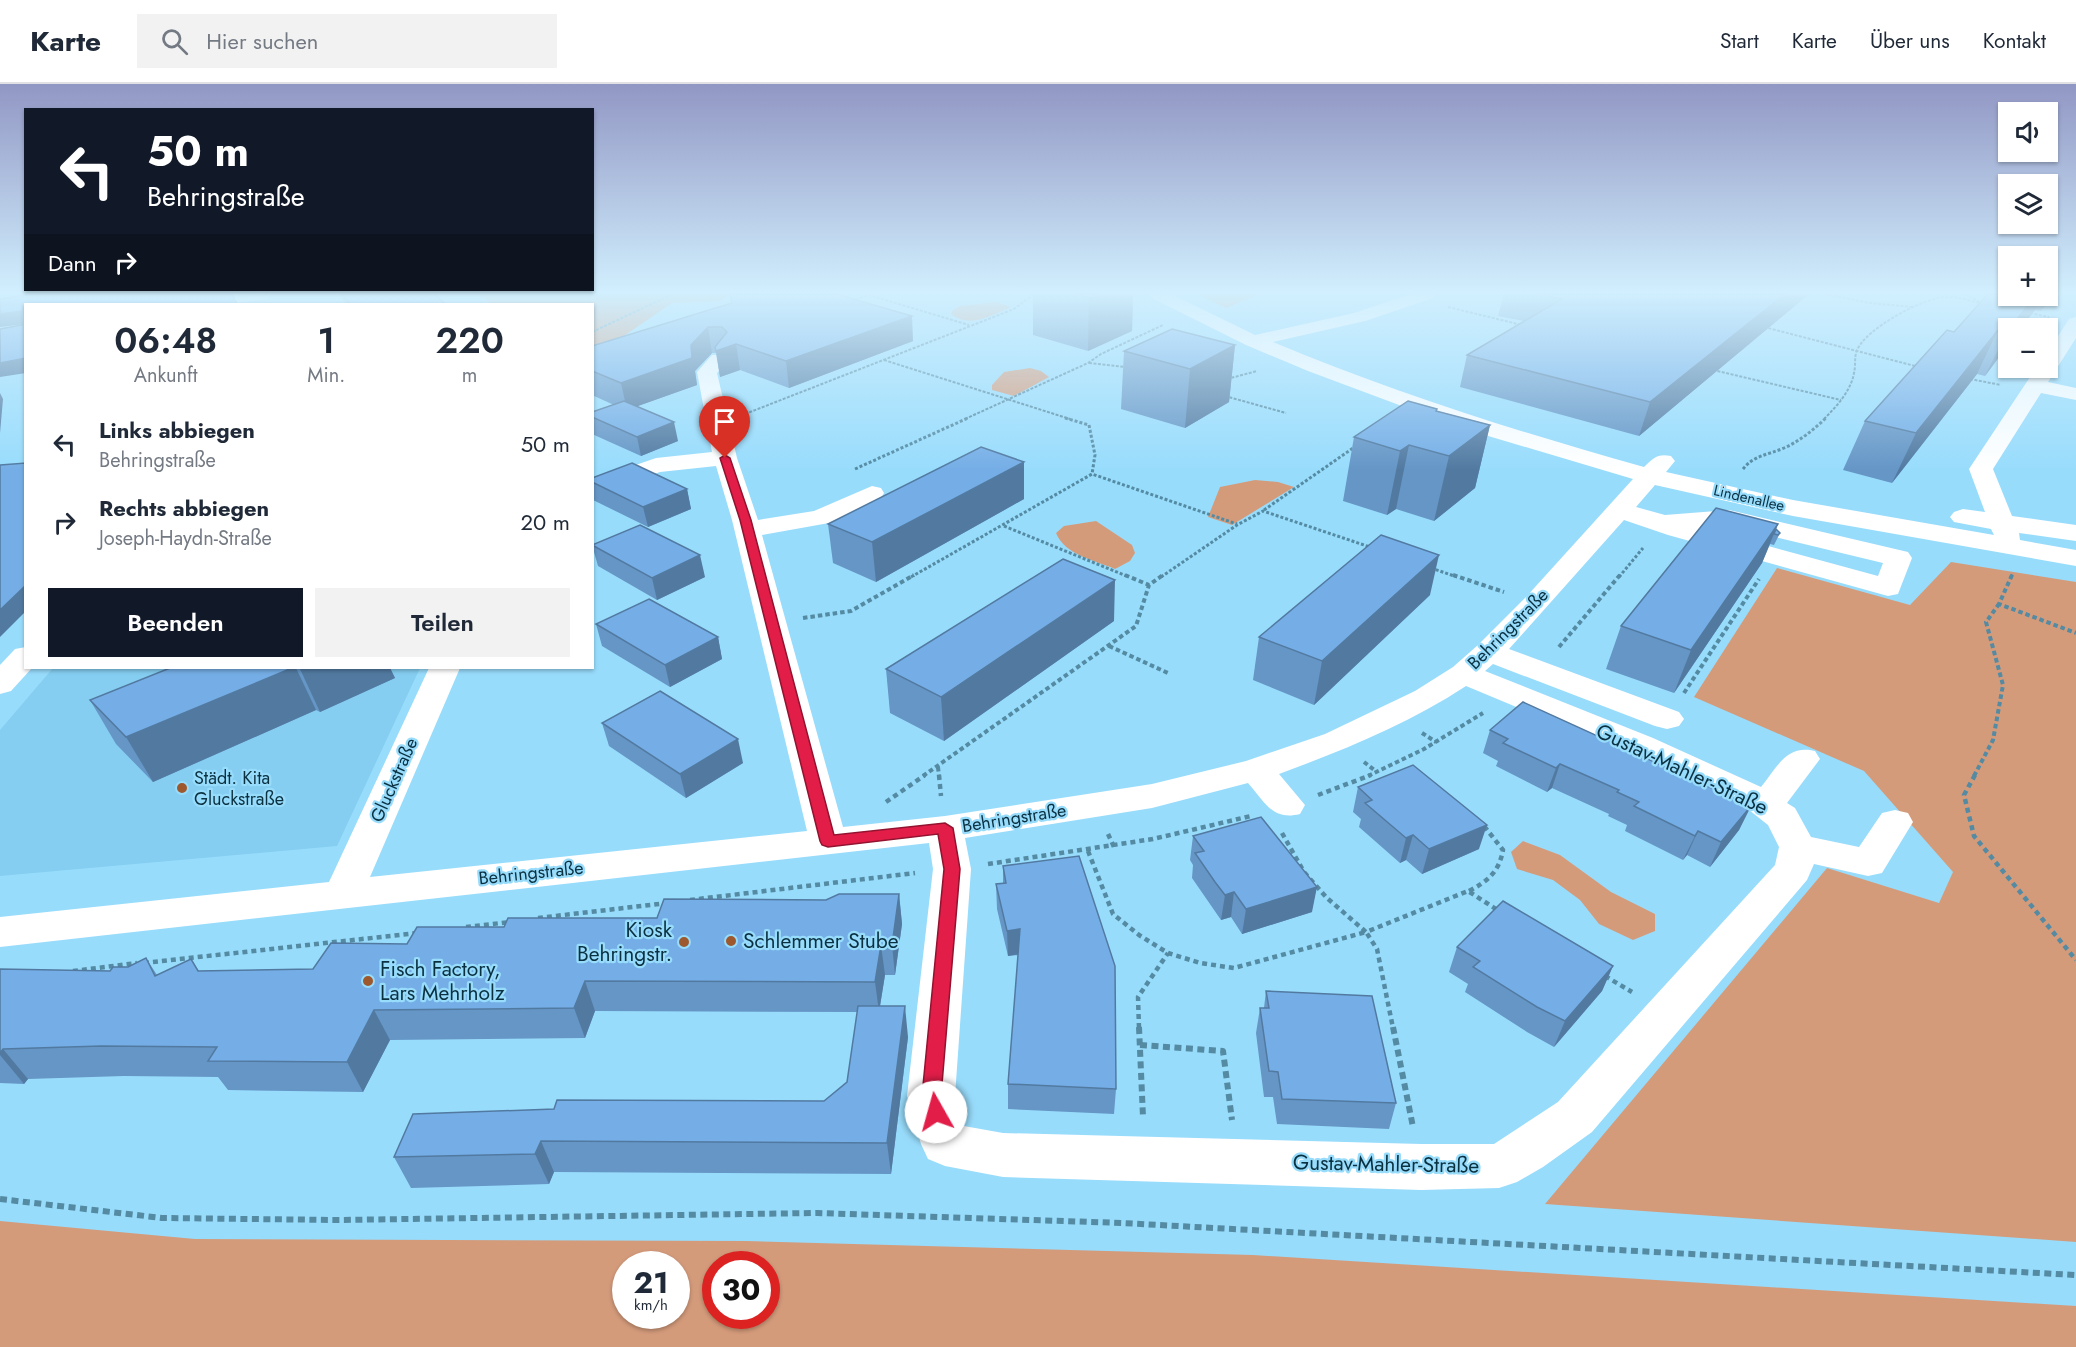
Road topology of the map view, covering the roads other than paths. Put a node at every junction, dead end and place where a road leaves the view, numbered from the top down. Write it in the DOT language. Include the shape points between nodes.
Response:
graph roads {
  1 [pos="1281,353"];
  2 [pos="720,359"];
  3 [pos="2039,378"];
  4 [pos="2042,378"];
  5 [pos="2076,394"];
  6 [pos="725,458"];
  7 [pos="1656,469"];
  8 [pos="594,488"];
  9 [pos="872,493"];
  10 [pos="1619,510"];
  11 [pos="1664,523"];
  12 [pos="2002,523"];
  13 [pos="748,529"];
  14 [pos="2076,533"];
  15 [pos="2076,558"];
  16 [pos="2013,560"];
  17 [pos="24,658"];
  18 [pos="1476,663"];
  19 [pos="444,669"];
  20 [pos="0,684"];
  21 [pos="1667,719"];
  22 [pos="1803,759"];
  23 [pos="1256,770"];
  24 [pos="1762,802"];
  25 [pos="1284,817"];
  26 [pos="1895,822"];
  27 [pos="945,828"];
  28 [pos="828,841"];
  29 [pos="1798,847"];
  30 [pos="344,893"];
  31 [pos="0,932"];
  1 -- 7 [label="street, Lindenallee" via="1466,422"];
  2 -- 6 [label="street" via="707,372"];
  3 -- 12 [label="street" via="1981,469"];
  4 -- 5 [label="street"];
  6 -- 8 [label="street" via="656,465"];
  6 -- 13 [label="street"];
  7 -- 10 [label="street, Behringstraße"];
  7 -- 12 [label="street, Lindenallee" via="1744,472 1853,499"];
  7 -- 16 [label="street, Lindenallee" via="1793,508"];
  9 -- 13 [label="street" via="820,518"];
  10 -- 11 [label="street"];
  10 -- 18 [label="street, Behringstraße"];
  11 -- 11 [label="street" via="1888,588 1898,558 1729,518"];
  12 -- 14 [label="street, Lindenallee"];
  12 -- 16 [label="street"];
  13 -- 28 [label="street"];
  15 -- 16 [label="street, Lindenallee"];
  17 -- 20 [label="street"];
  18 -- 21 [label="street"];
  18 -- 23 [label="street, Behringstraße" via="1426,698 1346,737"];
  18 -- 24 [label="street, Gustav-Mahler-Straße"];
  19 -- 30 [label="street, Gluckstraße"];
  22 -- 24 [label="street" via="1773,796"];
  23 -- 25 [label="street"];
  23 -- 27 [label="street, Behringstraße" via="1152,796"];
  24 -- 29 [label="street, Gustav-Mahler-Straße" via="1782,817"];
  26 -- 29 [label="street" via="1868,863"];
  27 -- 28 [label="street, Behringstraße"];
  27 -- 29 [label="street, Gustav-Mahler-Straße" via="952,869 932,1096 945,1144 1004,1155 1421,1167 1499,1166 1575,1117 1793,870"];
  28 -- 30 [label="street, Behringstraße"];
  30 -- 31 [label="street, Behringstraße"];
}
